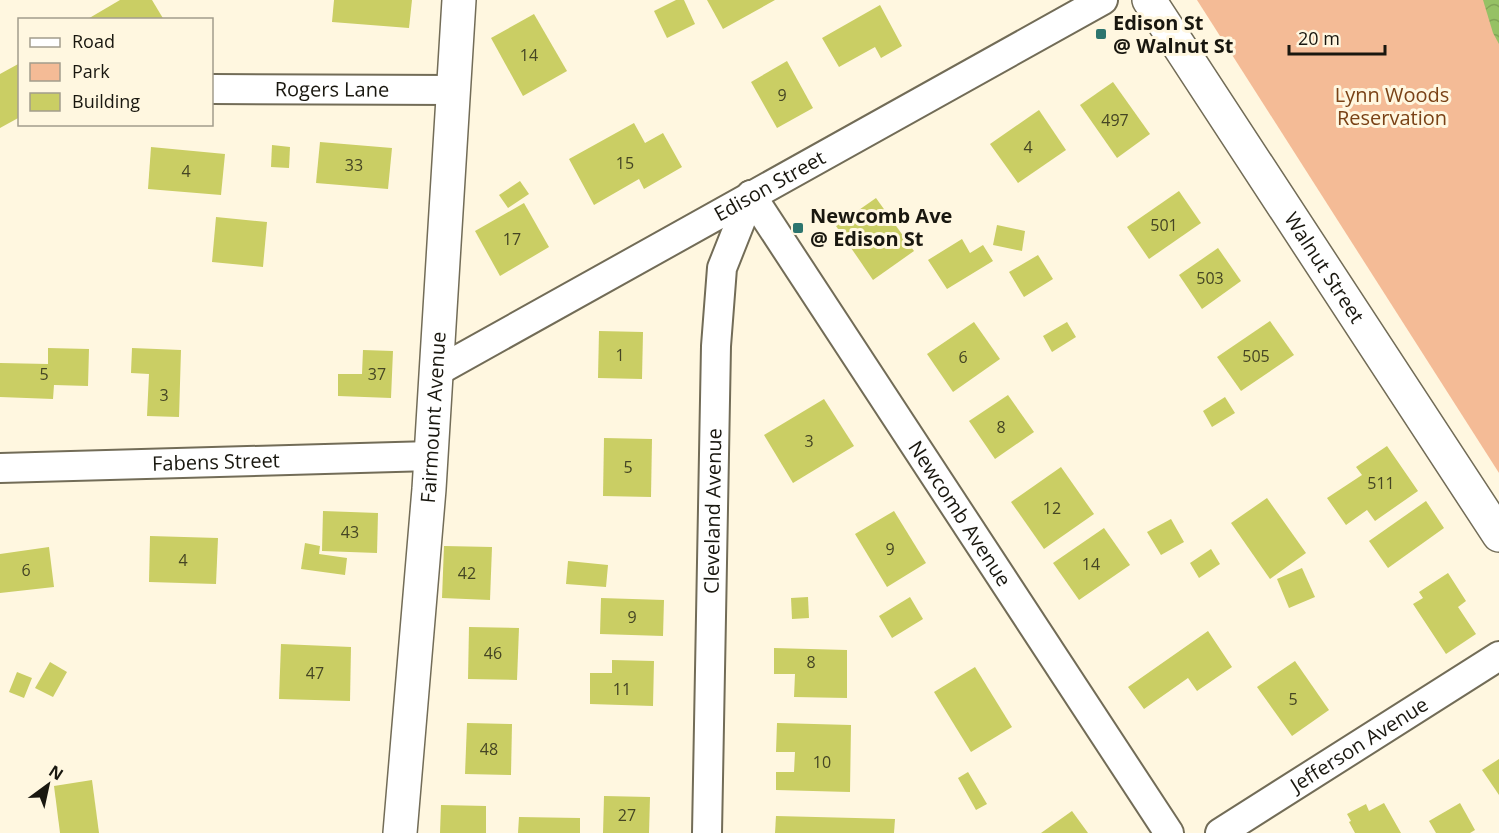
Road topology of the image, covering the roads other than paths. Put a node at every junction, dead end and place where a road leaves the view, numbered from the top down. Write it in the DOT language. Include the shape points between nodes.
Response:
graph roads {
  1 [pos="459,0"];
  2 [pos="1103,0"];
  3 [pos="1149,0"];
  4 [pos="213,88"];
  5 [pos="454,90"];
  6 [pos="751,195"];
  7 [pos="436,372"];
  8 [pos="431,456"];
  9 [pos="0,468"];
  10 [pos="1499,536"];
  11 [pos="1499,656"];
  12 [pos="400,833"];
  13 [pos="706,833"];
  14 [pos="1169,833"];
  15 [pos="1220,833"];
  1 -- 5 [label="street, Fairmount Avenue"];
  2 -- 6 [label="street, Edison Street"];
  3 -- 10 [label="street, Walnut Street"];
  4 -- 5 [label="street, Rogers Lane"];
  5 -- 7 [label="street, Fairmount Avenue"];
  6 -- 7 [label="street, Edison Street"];
  6 -- 13 [label="street, Cleveland Avenue" via="723,268 716,346"];
  6 -- 14 [label="street, Newcomb Avenue"];
  7 -- 8 [label="street, Fairmount Avenue"];
  8 -- 9 [label="street, Fabens Street"];
  8 -- 12 [label="street, Fairmount Avenue"];
  11 -- 15 [label="street, Jefferson Avenue"];
}
